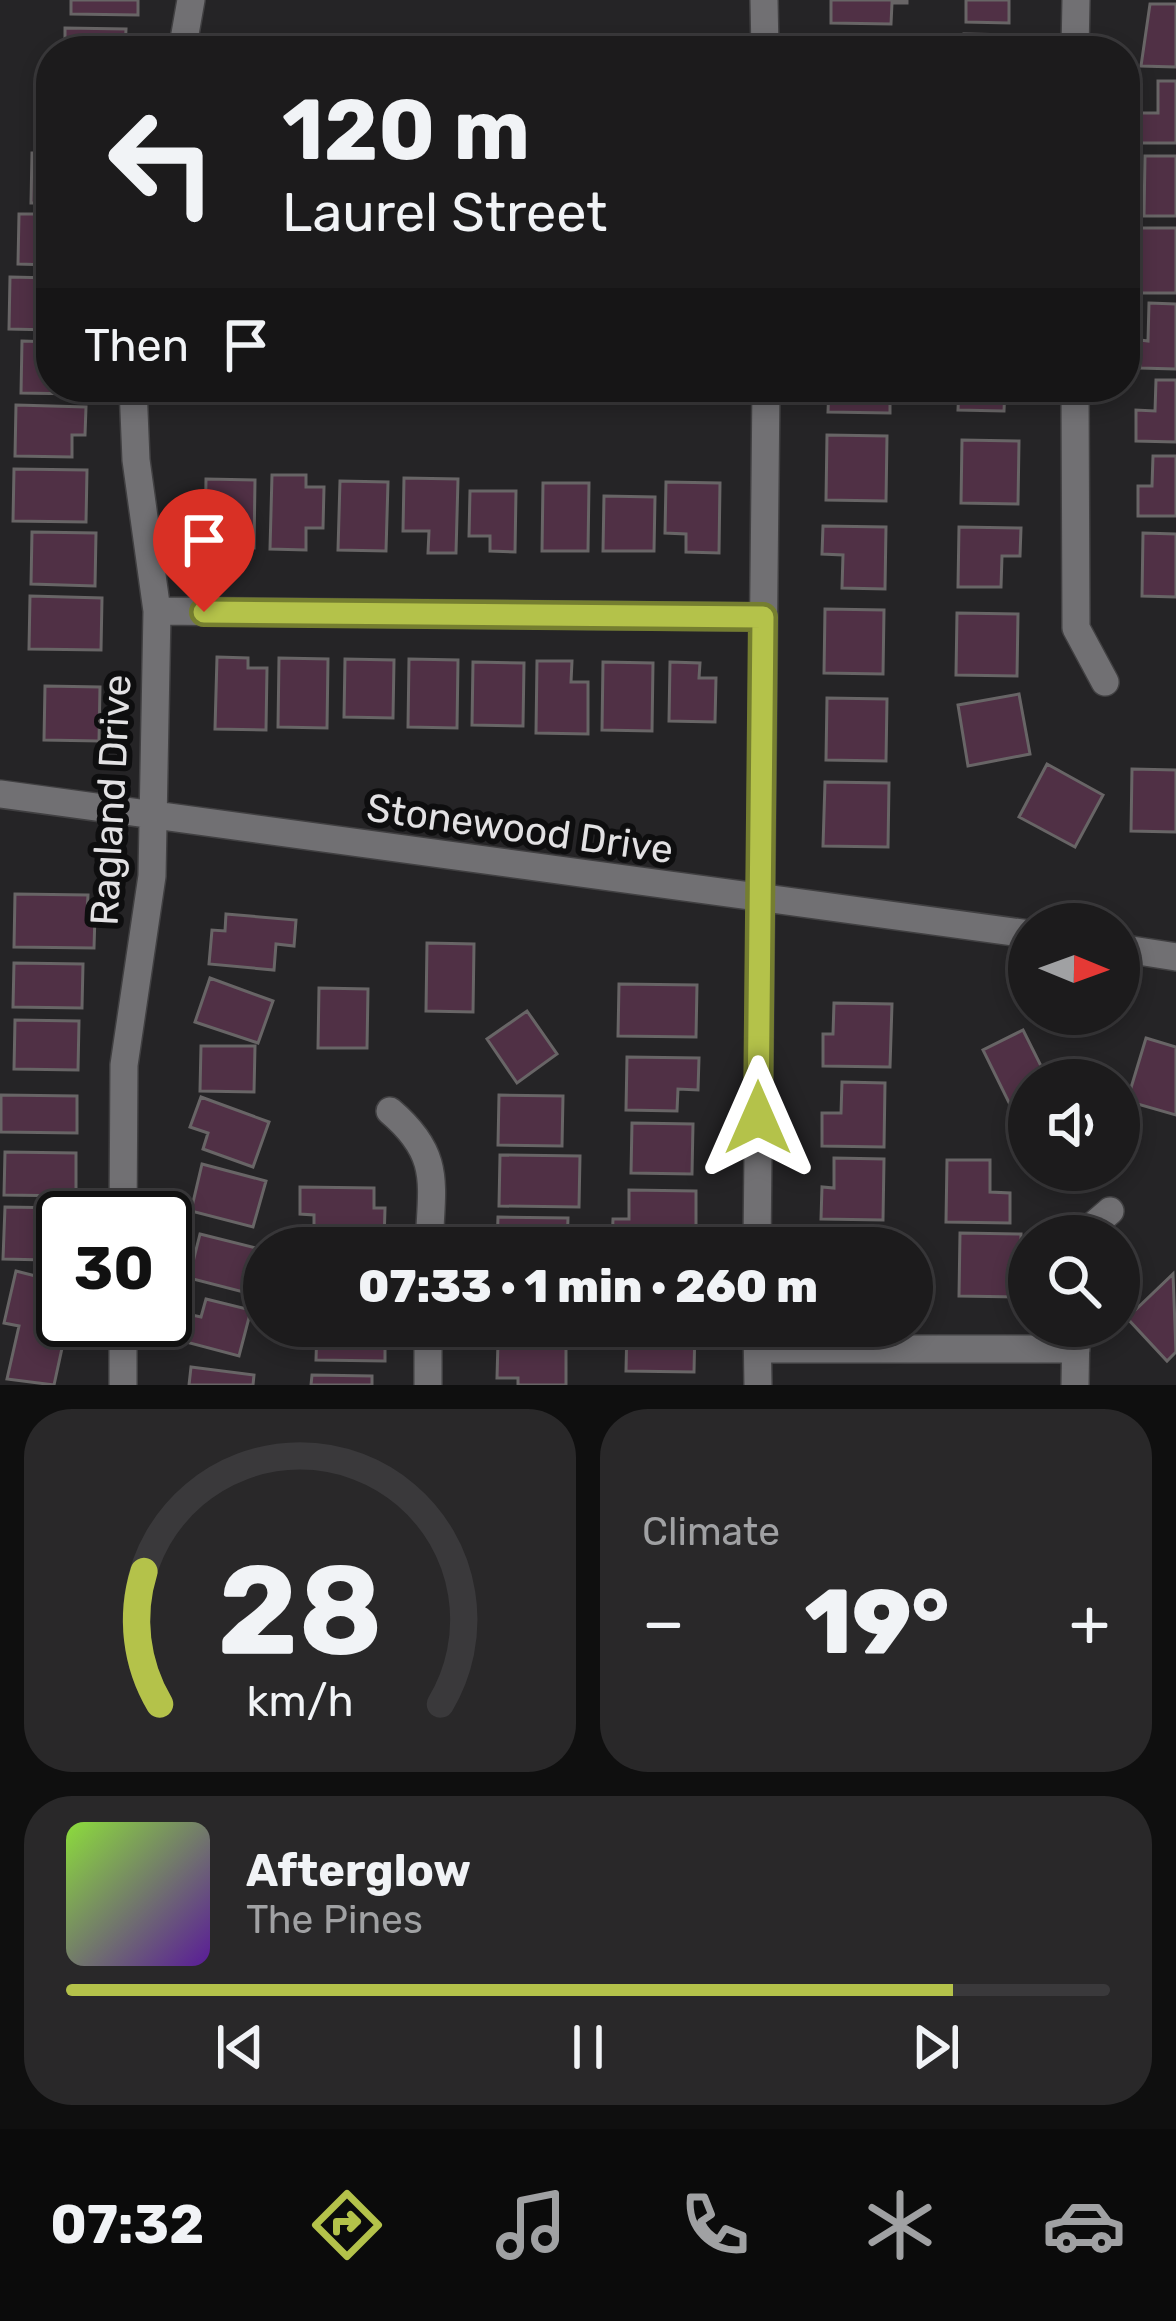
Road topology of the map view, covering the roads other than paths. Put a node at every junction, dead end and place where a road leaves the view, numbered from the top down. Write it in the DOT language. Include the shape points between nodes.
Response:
graph roads {
  1 [pos="191,0"];
  2 [pos="764,0"];
  3 [pos="1076,0"];
  4 [pos="185,36"];
  5 [pos="765,36"];
  6 [pos="1075,36"];
  7 [pos="134,402"];
  8 [pos="766,402"];
  9 [pos="1075,402"];
  10 [pos="158,611"];
  11 [pos="763,617"];
  12 [pos="1105,682"];
  13 [pos="0,794"];
  14 [pos="154,816"];
  15 [pos="759,901"];
  16 [pos="1008,931"];
  17 [pos="1140,951"];
  18 [pos="1176,957"];
  19 [pos="390,1112"];
  20 [pos="124,1191"];
  21 [pos="1110,1211"];
  22 [pos="1105,1215"];
  23 [pos="430,1227"];
  24 [pos="758,1227"];
  25 [pos="933,1338"];
  26 [pos="1008,1338"];
  27 [pos="123,1347"];
  28 [pos="428,1347"];
  29 [pos="758,1347"];
  30 [pos="1076,1347"];
  31 [pos="123,1385"];
  32 [pos="428,1385"];
  33 [pos="758,1385"];
  34 [pos="1075,1385"];
  1 -- 4 [label="street"];
  2 -- 5 [label="street"];
  3 -- 6 [label="street"];
  7 -- 10 [label="street, Ragland Drive"];
  8 -- 11 [label="street"];
  9 -- 12 [label="street" via="1076,628"];
  10 -- 11 [label="street"];
  10 -- 14 [label="street, Ragland Drive"];
  11 -- 15 [label="street"];
  13 -- 14 [label="street, Stonewood Drive"];
  14 -- 15 [label="street, Stonewood Drive"];
  14 -- 20 [label="street, Ragland Drive" via="124,1065"];
  15 -- 16 [label="street, Stonewood Drive"];
  15 -- 24 [label="street"];
  17 -- 18 [label="street"];
  19 -- 23 [label="street" via="417,1133 433,1164"];
  21 -- 22 [label="street"];
  25 -- 26 [label="street"];
  27 -- 31 [label="street"];
  28 -- 32 [label="street"];
  29 -- 33 [label="street"];
  30 -- 34 [label="street"];
}
